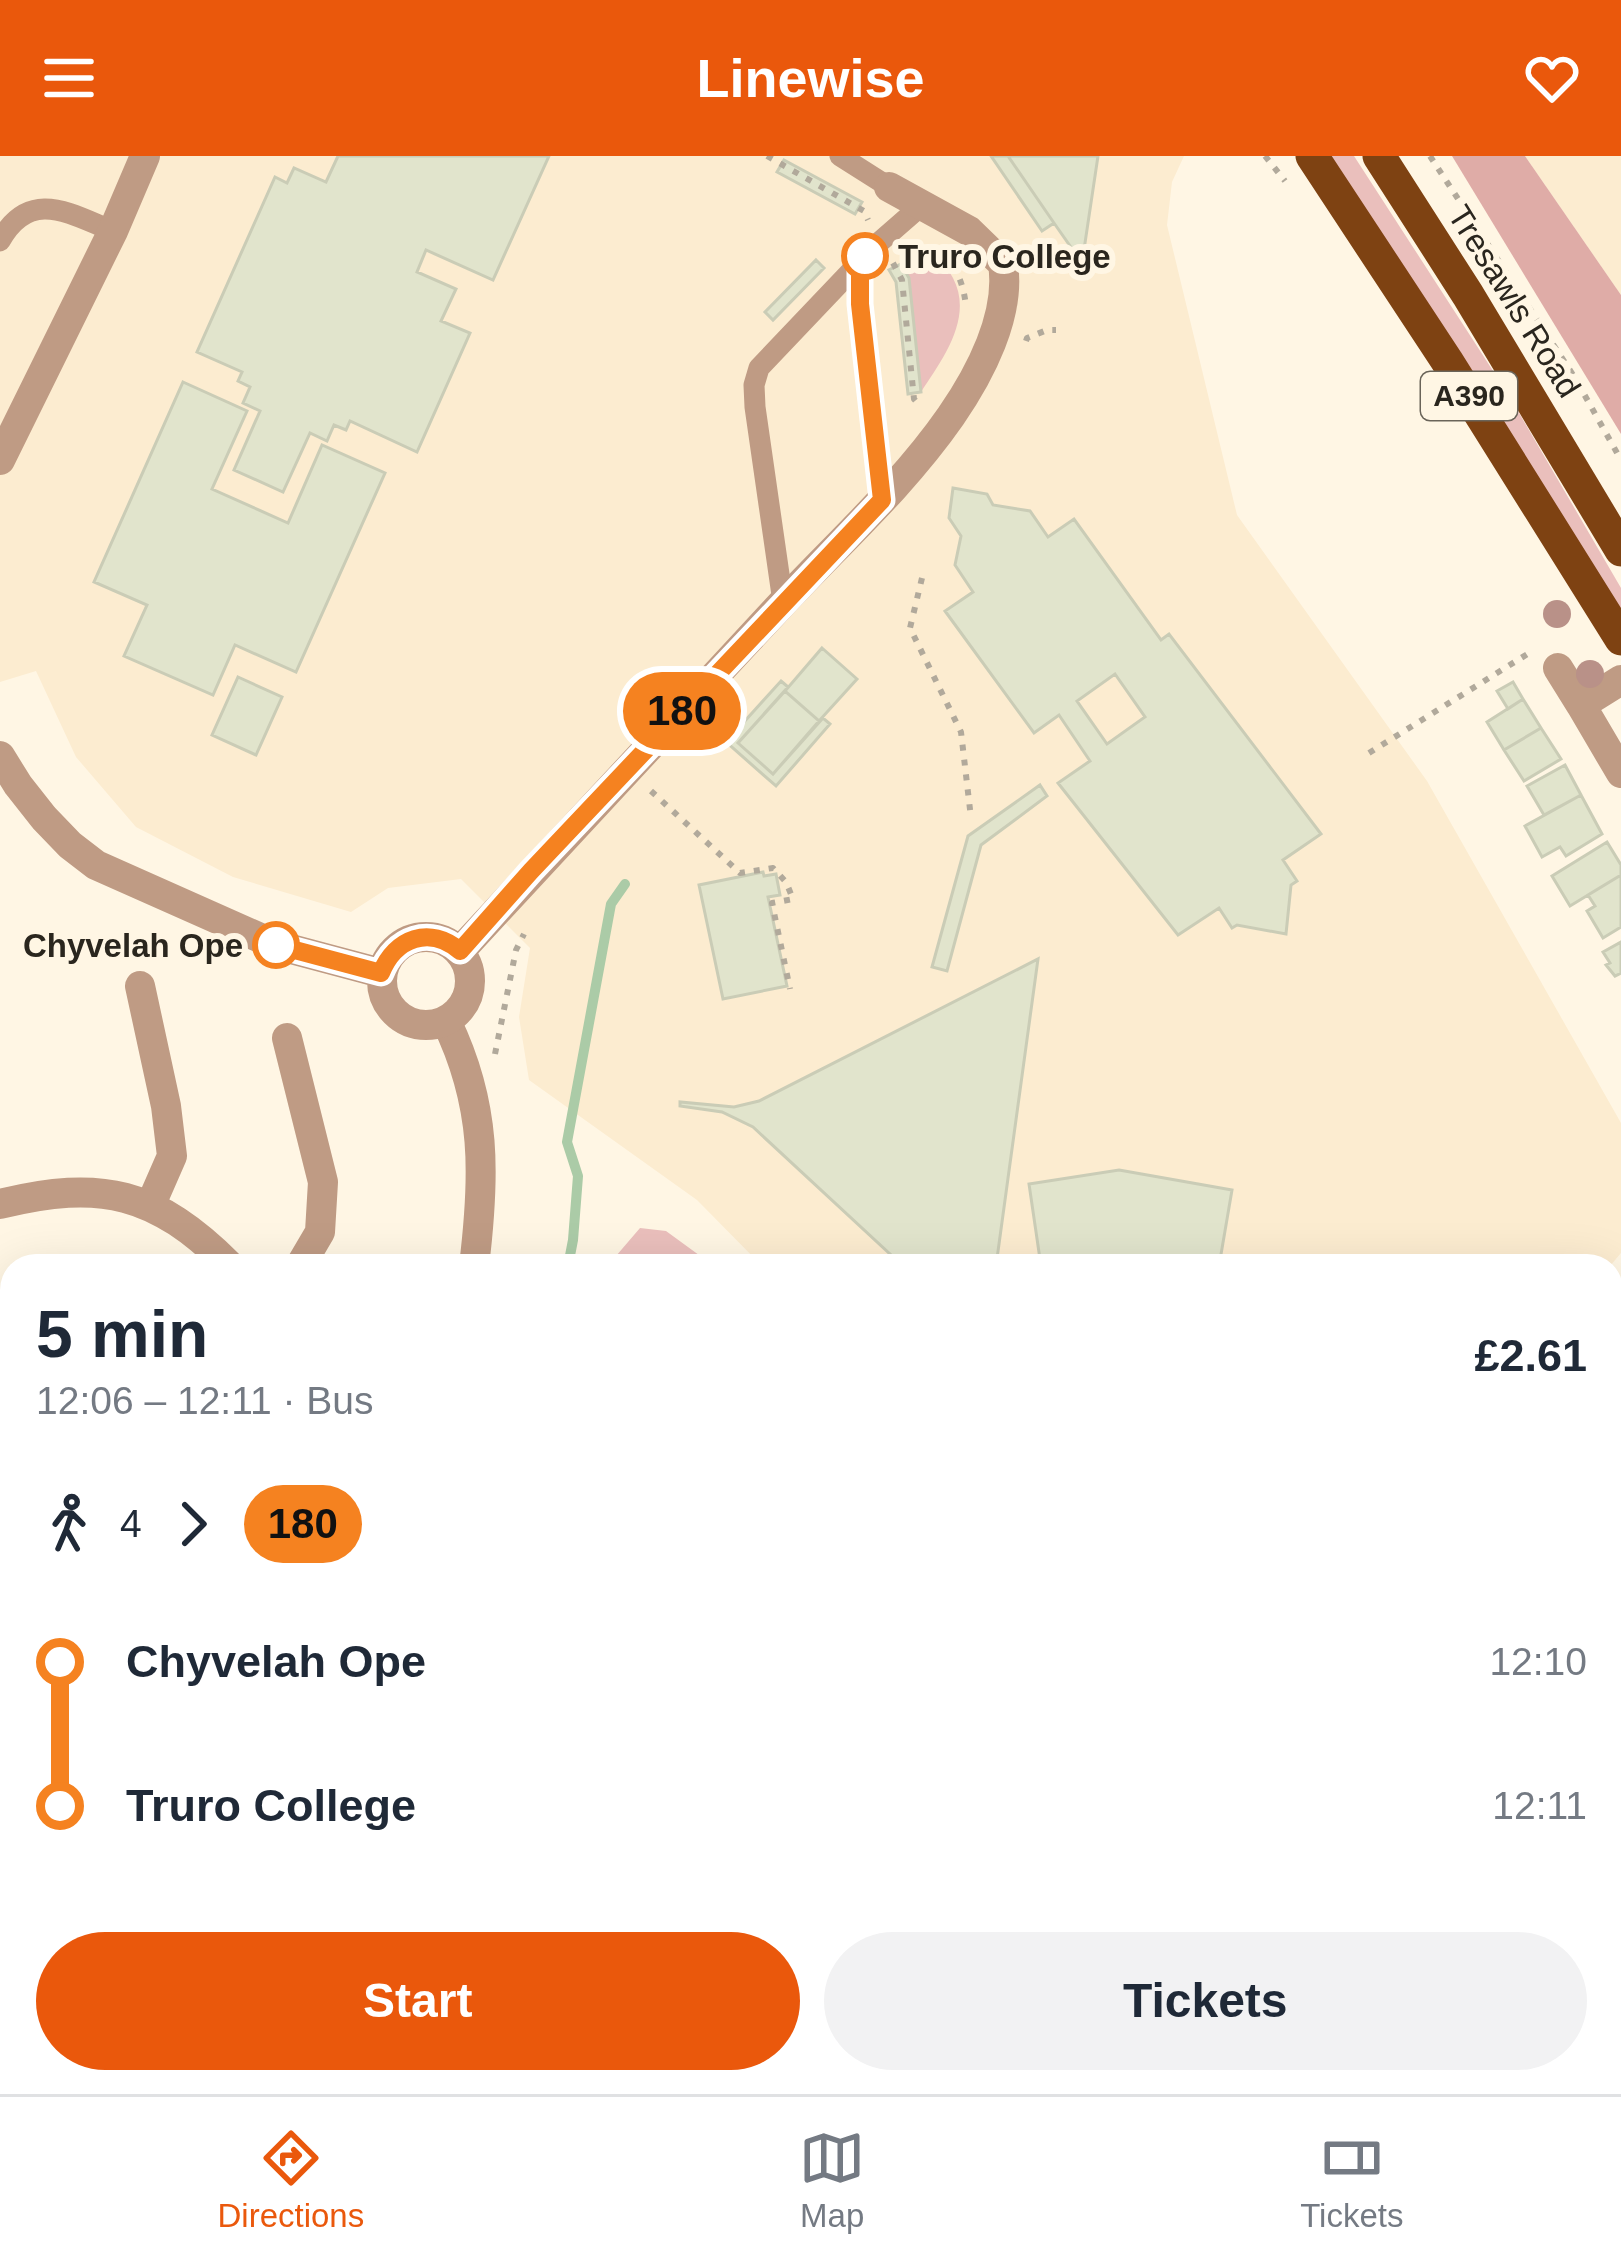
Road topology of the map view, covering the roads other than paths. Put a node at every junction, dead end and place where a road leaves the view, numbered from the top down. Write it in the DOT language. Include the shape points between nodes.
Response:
graph roads {
  1 [pos="145,156"];
  2 [pos="840,156"];
  3 [pos="1312,156"];
  4 [pos="1378,156"];
  5 [pos="889,187"];
  6 [pos="922,205"];
  7 [pos="113,231"];
  8 [pos="0,241"];
  9 [pos="865,256"];
  10 [pos="0,460"];
  11 [pos="882,500"];
  12 [pos="1621,550"];
  13 [pos="783,602"];
  14 [pos="1621,639"];
  15 [pos="1547,658"];
  16 [pos="1621,680"];
  17 [pos="1581,705"];
  18 [pos="0,756"];
  19 [pos="1621,773"];
  20 [pos="460,951"];
  21 [pos="381,973"];
  22 [pos="140,986"];
  23 [pos="446,1021"];
  24 [pos="287,1038"];
  25 [pos="0,1204"];
  26 [pos="151,1204"];
  27 [pos="218,1254"];
  28 [pos="307,1254"];
  29 [pos="475,1254"];
  1 -- 7 [label="street"];
  2 -- 5 [label="lane"];
  3 -- 14 [label="highway, A390"];
  4 -- 12 [label="highway, Tresawls Road / A390"];
  5 -- 6 [label="street"];
  6 -- 9 [label="lane"];
  6 -- 11 [label="street" via="993,252 1004,283 993,335 969,387"];
  7 -- 8 [label="lane" via="43,208 20,217"];
  7 -- 10 [label="street"];
  9 -- 11 [label="lane" via="860,304"];
  9 -- 13 [label="lane" via="767,357 754,385"];
  11 -- 13 [label="street"];
  13 -- 20 [label="street"];
  15 -- 17 [label="street"];
  16 -- 17 [label="street"];
  17 -- 19 [label="street"];
  18 -- 21 [label="street" via="44,818 96,865 276,945"];
  20 -- 21 [label="street" via="436,937 406,940"];
  20 -- 23 [label="street" via="470,984"];
  21 -- 23 [label="street" via="383,993 401,1018"];
  22 -- 26 [label="street" via="172,1156"];
  23 -- 29 [label="street" via="479,1117"];
  24 -- 28 [label="street" via="323,1182 320,1232"];
  25 -- 26 [label="street" via="92,1191"];
  26 -- 27 [label="street"];
}
